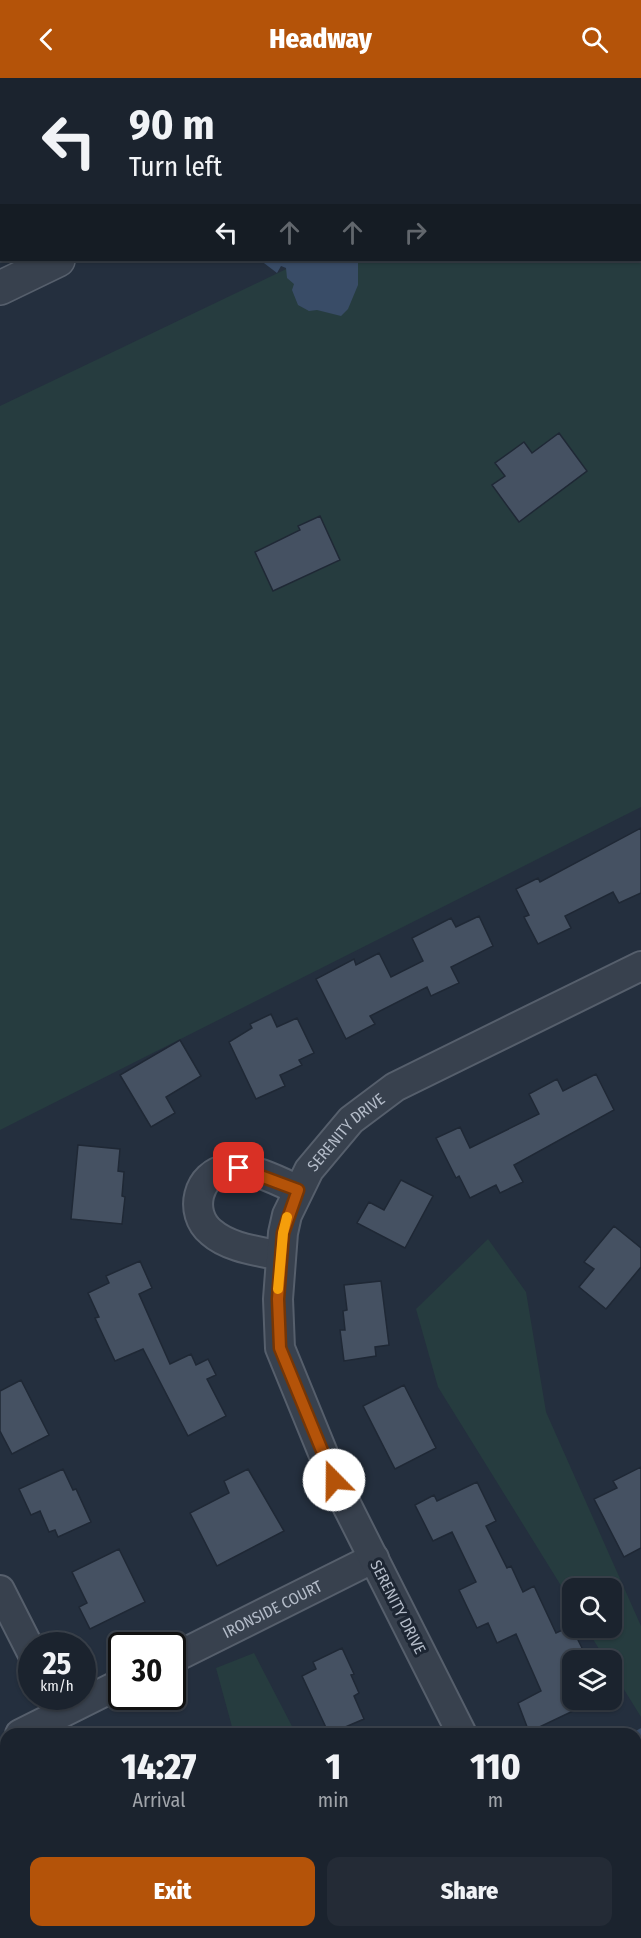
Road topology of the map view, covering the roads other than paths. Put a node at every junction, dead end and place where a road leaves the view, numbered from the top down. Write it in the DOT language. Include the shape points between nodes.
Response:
graph roads {
  1 [pos="56,261"];
  2 [pos="0,288"];
  3 [pos="641,966"];
  4 [pos="298,1190"];
  5 [pos="281,1256"];
  6 [pos="374,1558"];
  7 [pos="0,1590"];
  8 [pos="21,1632"];
  9 [pos="186,1652"];
  10 [pos="108,1690"];
  11 [pos="62,1714"];
  12 [pos="33,1728"];
  13 [pos="459,1728"];
  1 -- 2 [label="street"];
  3 -- 4 [label="street, SERENITY DRIVE" via="395,1087 351,1120 309,1170"];
  4 -- 5 [label="street, SERENITY DRIVE" via="287,1215"];
  4 -- 5 [label="street" via="231,1168 211,1176 199,1194 199,1215 211,1232 239,1246"];
  5 -- 6 [label="street, SERENITY DRIVE" via="280,1348 334,1480"];
  6 -- 9 [label="street, IRONSIDE COURT"];
  6 -- 13 [label="street, SERENITY DRIVE"];
  7 -- 8 [label="street"];
  10 -- 11 [label="street"];
  11 -- 12 [label="street"];
}
